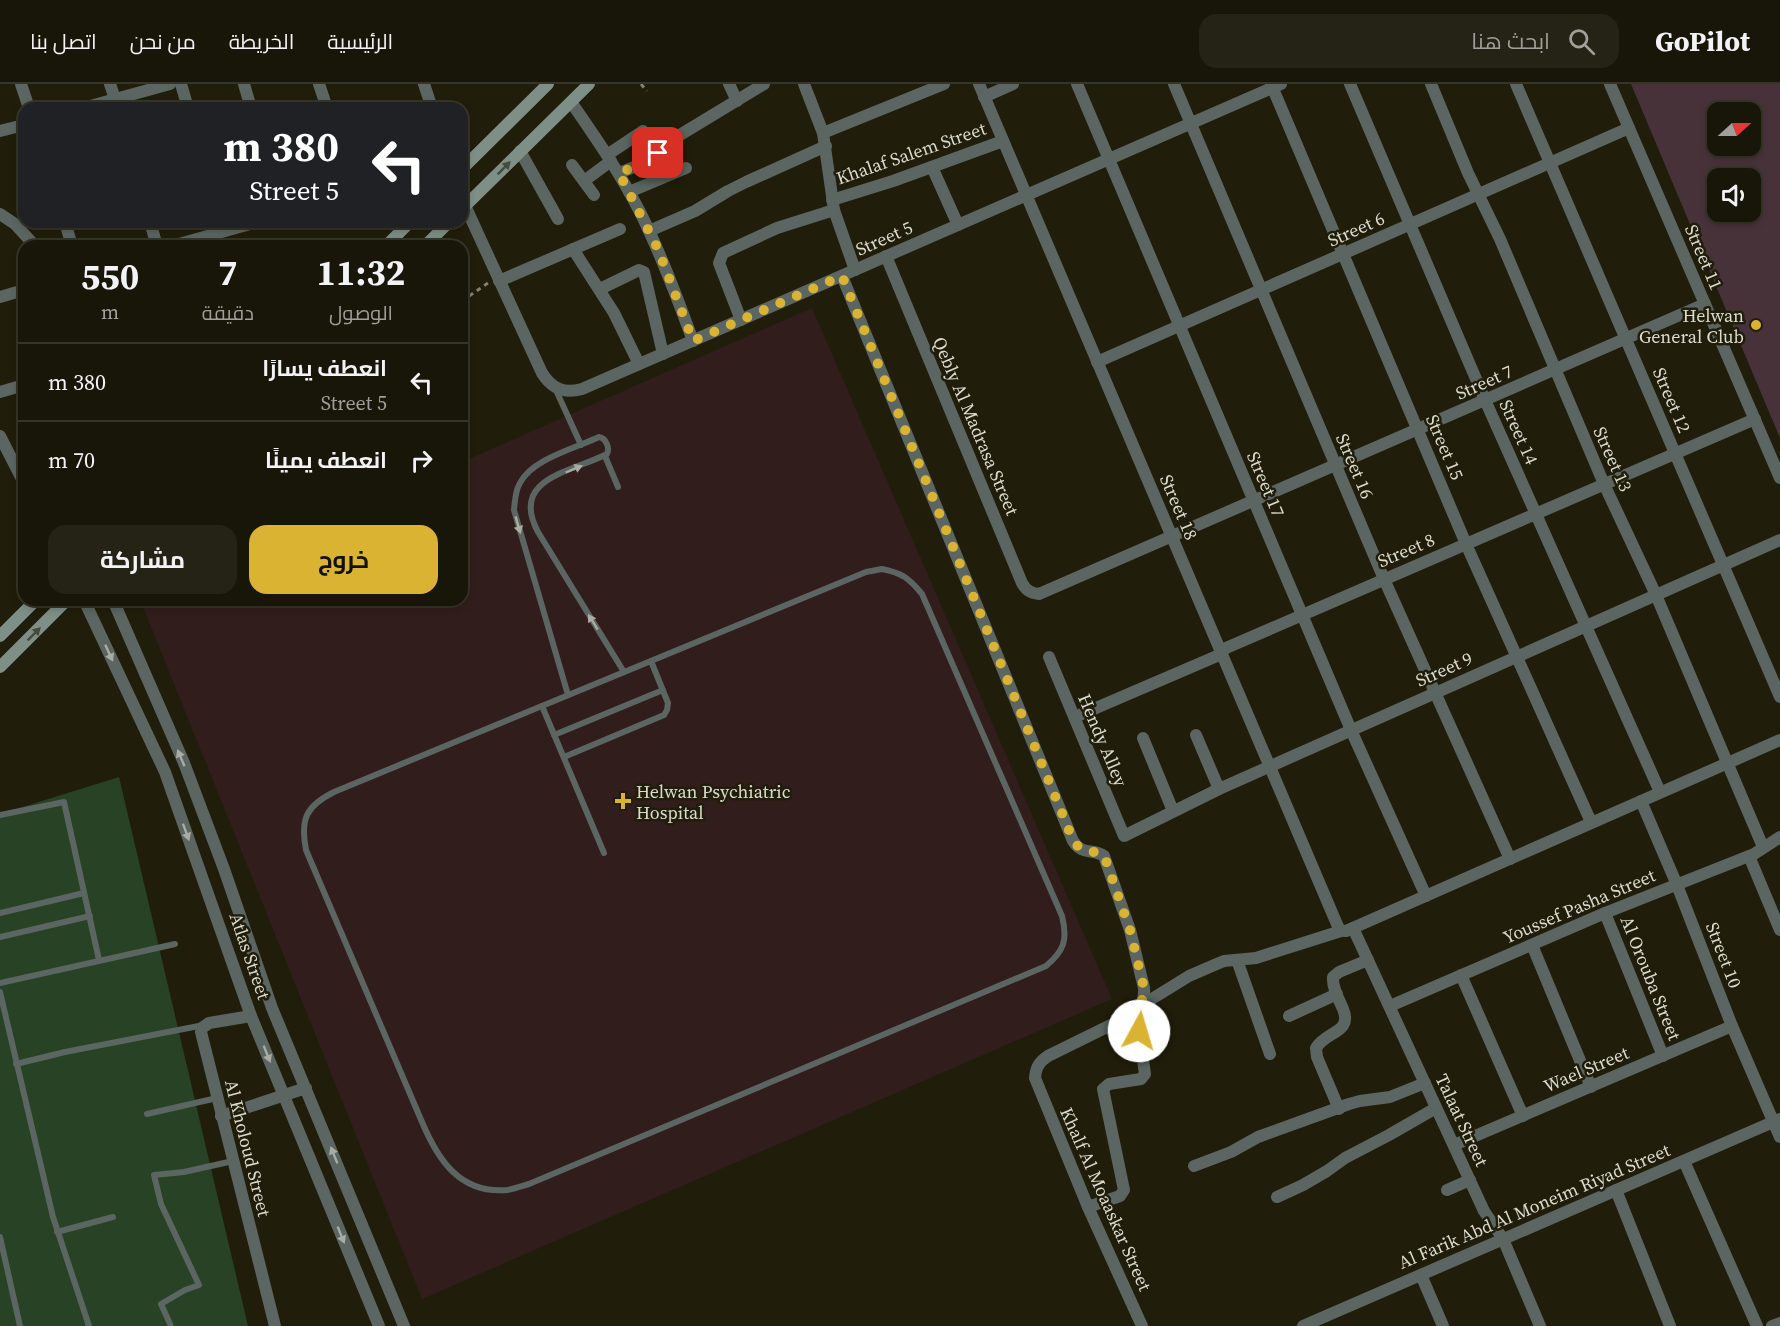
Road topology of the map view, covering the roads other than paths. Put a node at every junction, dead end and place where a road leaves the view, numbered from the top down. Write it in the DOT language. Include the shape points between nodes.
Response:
graph roads {
  1 [pos="21,84"];
  2 [pos="110,84"];
  3 [pos="170,84"];
  4 [pos="181,84"];
  5 [pos="244,84"];
  6 [pos="319,84"];
  7 [pos="424,84"];
  8 [pos="548,84"];
  9 [pos="589,84"];
  10 [pos="729,84"];
  11 [pos="764,84"];
  12 [pos="804,84"];
  13 [pos="944,84"];
  14 [pos="979,84"];
  15 [pos="1013,84"];
  16 [pos="1077,84"];
  17 [pos="1174,84"];
  18 [pos="1350,84"];
  19 [pos="1431,84"];
  20 [pos="1516,84"];
  21 [pos="1610,84"];
  22 [pos="1275,85"];
  23 [pos="984,97"];
  24 [pos="736,101"];
  25 [pos="26,102"];
  26 [pos="115,102"];
  27 [pos="121,102"];
  28 [pos="186,102"];
  29 [pos="250,102"];
  30 [pos="325,102"];
  31 [pos="430,102"];
  32 [pos="571,102"];
  33 [pos="1191,123"];
  34 [pos="18,126"];
  35 [pos="1629,128"];
  36 [pos="0,131"];
  37 [pos="643,131"];
  38 [pos="824,133"];
  39 [pos="1003,141"];
  40 [pos="826,146"];
  41 [pos="520,151"];
  42 [pos="609,158"];
  43 [pos="1109,159"];
  44 [pos="468,163"];
  45 [pos="1550,164"];
  46 [pos="572,165"];
  47 [pos="932,166"];
  48 [pos="686,168"];
  49 [pos="619,173"];
  50 [pos="584,181"];
  51 [pos="629,192"];
  52 [pos="594,195"];
  53 [pos="1026,195"];
  54 [pos="1479,195"];
  55 [pos="468,200"];
  56 [pos="833,205"];
  57 [pos="0,214"];
  58 [pos="468,216"];
  59 [pos="558,219"];
  60 [pos="958,225"];
  61 [pos="1410,225"];
  62 [pos="18,227"];
  63 [pos="19,228"];
  64 [pos="220,228"];
  65 [pos="404,228"];
  66 [pos="443,228"];
  67 [pos="620,229"];
  68 [pos="649,231"];
  69 [pos="30,240"];
  70 [pos="188,240"];
  71 [pos="392,240"];
  72 [pos="431,240"];
  73 [pos="573,249"];
  74 [pos="1344,254"];
  75 [pos="886,256"];
  76 [pos="855,270"];
  77 [pos="842,276"];
  78 [pos="498,279"];
  79 [pos="600,290"];
  80 [pos="1262,290"];
  81 [pos="18,292"];
  82 [pos="0,297"];
  83 [pos="1705,304"];
  84 [pos="741,320"];
  85 [pos="1180,326"];
  86 [pos="1626,339"];
  87 [pos="693,341"];
  88 [pos="663,354"];
  89 [pos="1097,362"];
  90 [pos="639,364"];
  91 [pos="1555,370"];
  92 [pos="18,387"];
  93 [pos="554,388"];
  94 [pos="0,392"];
  95 [pos="1485,400"];
  96 [pos="1755,419"];
  97 [pos="1418,430"];
  98 [pos="0,436"];
  99 [pos="581,445"];
  100 [pos="1675,454"];
  101 [pos="605,456"];
  102 [pos="1336,466"];
  103 [pos="18,471"];
  104 [pos="1780,478"];
  105 [pos="1604,484"];
  106 [pos="618,487"];
  107 [pos="1254,501"];
  108 [pos="1537,514"];
  109 [pos="1172,537"];
  110 [pos="1780,540"];
  111 [pos="1466,544"];
  112 [pos="1723,565"];
  113 [pos="1384,579"];
  114 [pos="1046,592"];
  115 [pos="1656,595"];
  116 [pos="30,606"];
  117 [pos="61,606"];
  118 [pos="87,606"];
  119 [pos="116,606"];
  120 [pos="1302,615"];
  121 [pos="1587,625"];
  122 [pos="0,636"];
  123 [pos="1221,653"];
  124 [pos="1518,656"];
  125 [pos="1049,657"];
  126 [pos="651,661"];
  127 [pos="0,668"];
  128 [pos="624,672"];
  129 [pos="663,690"];
  130 [pos="1435,692"];
  131 [pos="568,695"];
  132 [pos="1780,697"];
  133 [pos="542,706"];
  134 [pos="1074,717"];
  135 [pos="1351,730"];
  136 [pos="554,735"];
  137 [pos="1196,735"];
  138 [pos="1143,738"];
  139 [pos="1780,740"];
  140 [pos="564,757"];
  141 [pos="1728,763"];
  142 [pos="1270,766"];
  143 [pos="1219,789"];
  144 [pos="1660,792"];
  145 [pos="1641,801"];
  146 [pos="1173,811"];
  147 [pos="0,815"];
  148 [pos="1591,822"];
  149 [pos="1124,836"];
  150 [pos="1780,837"];
  151 [pos="1763,847"];
  152 [pos="604,853"];
  153 [pos="1749,856"];
  154 [pos="1510,858"];
  155 [pos="1677,885"];
  156 [pos="84,893"];
  157 [pos="1425,896"];
  158 [pos="0,913"];
  159 [pos="1605,913"];
  160 [pos="90,916"];
  161 [pos="1347,929"];
  162 [pos="1780,930"];
  163 [pos="0,937"];
  164 [pos="176,944"];
  165 [pos="1532,945"];
  166 [pos="99,960"];
  167 [pos="1237,960"];
  168 [pos="1368,960"];
  169 [pos="1461,975"];
  170 [pos="0,983"];
  171 [pos="0,992"];
  172 [pos="1337,994"];
  173 [pos="1390,1006"];
  174 [pos="1139,1008"];
  175 [pos="251,1016"];
  176 [pos="1289,1016"];
  177 [pos="205,1025"];
  178 [pos="1732,1026"];
  179 [pos="1270,1054"];
  180 [pos="1663,1056"];
  181 [pos="16,1064"];
  182 [pos="1425,1083"];
  183 [pos="1590,1087"];
  184 [pos="306,1088"];
  185 [pos="284,1096"];
  186 [pos="217,1098"];
  187 [pos="1436,1107"];
  188 [pos="1339,1109"];
  189 [pos="147,1114"];
  190 [pos="221,1116"];
  191 [pos="1523,1116"];
  192 [pos="1777,1120"];
  193 [pos="1780,1137"];
  194 [pos="1454,1145"];
  195 [pos="233,1161"];
  196 [pos="1684,1161"];
  197 [pos="1194,1166"];
  198 [pos="1470,1179"];
  199 [pos="1447,1190"];
  200 [pos="1616,1190"];
  201 [pos="1277,1197"];
  202 [pos="1088,1207"];
  203 [pos="113,1217"];
  204 [pos="57,1232"];
  205 [pos="0,1237"];
  206 [pos="1503,1239"];
  207 [pos="1420,1275"];
  208 [pos="1780,1323"];
  209 [pos="20,1326"];
  210 [pos="89,1326"];
  211 [pos="171,1326"];
  212 [pos="275,1326"];
  213 [pos="379,1326"];
  214 [pos="404,1326"];
  215 [pos="1142,1326"];
  216 [pos="1303,1326"];
  217 [pos="1443,1326"];
  218 [pos="1540,1326"];
  219 [pos="1670,1326"];
  220 [pos="1757,1326"];
  221 [pos="1772,1326"];
  1 -- 25 [label="street"];
  2 -- 26 [label="street"];
  3 -- 27 [label="street"];
  4 -- 28 [label="street"];
  5 -- 29 [label="street"];
  6 -- 30 [label="street"];
  7 -- 31 [label="street"];
  8 -- 44 [label="main road"];
  9 -- 32 [label="main road"];
  10 -- 24 [label="street"];
  11 -- 24 [label="street"];
  12 -- 38 [label="street"];
  13 -- 38 [label="street"];
  14 -- 23 [label="street, Street 18"];
  15 -- 23 [label="street"];
  16 -- 43 [label="street, Street 17"];
  17 -- 33 [label="street, Street 16"];
  18 -- 61 [label="street, Street 14"];
  19 -- 54 [label="street, Street 13"];
  20 -- 45 [label="street, Street 12"];
  21 -- 35 [label="street, Street 11"];
  22 -- 33 [label="street, Street 5"];
  22 -- 74 [label="street, Street 15"];
  23 -- 39 [label="street, Street 18"];
  24 -- 49 [label="street" via="665,144 654,159"];
  32 -- 41 [label="main road"];
  32 -- 42 [label="street"];
  33 -- 43 [label="street, Street 5"];
  33 -- 80 [label="street, Street 16"];
  34 -- 36 [label="street"];
  35 -- 45 [label="street, Street 6"];
  35 -- 83 [label="street, Street 11"];
  37 -- 42 [label="street"];
  38 -- 40 [label="street"];
  39 -- 47 [label="street, Khalaf Salem Street"];
  39 -- 53 [label="street, Street 18"];
  40 -- 56 [label="street"];
  40 -- 68 [label="street"];
  55 -- 41 [label="main road, one-way"];
  41 -- 59 [label="street"];
  42 -- 49 [label="street"];
  42 -- 50 [label="street"];
  43 -- 53 [label="street, Street 5"];
  43 -- 85 [label="street, Street 17"];
  45 -- 54 [label="street, Street 6"];
  45 -- 86 [label="street, Street 12"];
  46 -- 50 [label="street"];
  47 -- 56 [label="street, Khalaf Salem Street"];
  47 -- 60 [label="street"];
  48 -- 51 [label="street"];
  49 -- 51 [label="street"];
  50 -- 52 [label="street"];
  51 -- 68 [label="street"];
  53 -- 60 [label="street, Street 5"];
  53 -- 89 [label="street, Street 18"];
  54 -- 61 [label="street, Street 6"];
  54 -- 91 [label="street, Street 13"];
  56 -- 76 [label="street"];
  56 -- 84 [label="street, Khalaf Salem Street" via="723,253 719,263"];
  57 -- 62 [label="street"];
  58 -- 78 [label="street"];
  60 -- 75 [label="street, Street 5"];
  61 -- 74 [label="street, Street 6"];
  61 -- 95 [label="street, Street 14"];
  63 -- 69 [label="street"];
  64 -- 70 [label="street"];
  65 -- 71 [label="main road"];
  66 -- 72 [label="main road"];
  67 -- 73 [label="street"];
  68 -- 87 [label="street"];
  73 -- 78 [label="street"];
  73 -- 79 [label="street"];
  74 -- 80 [label="street, Street 6"];
  74 -- 97 [label="street, Street 15"];
  75 -- 76 [label="street, Street 5"];
  75 -- 114 [label="street, Qebly Al Madrasa Street" via="1022,583 1032,593"];
  76 -- 77 [label="street, Street 5"];
  77 -- 84 [label="street, Street 5"];
  77 -- 174 [label="street" via="1073,840 1081,849 1099,852 1105,858 1136,950 1144,988"];
  78 -- 93 [label="street" via="542,373"];
  79 -- 88 [label="street" via="639,270 644,272"];
  79 -- 90 [label="street"];
  80 -- 85 [label="street, Street 6"];
  80 -- 102 [label="street, Street 16"];
  81 -- 82 [label="street"];
  83 -- 86 [label="street, Street 7"];
  83 -- 96 [label="street, Street 11"];
  84 -- 87 [label="street, Street 5"];
  85 -- 89 [label="street, Street 6"];
  85 -- 107 [label="street, Street 17"];
  86 -- 91 [label="street, Street 7"];
  86 -- 100 [label="street, Street 12"];
  87 -- 88 [label="street, Street 5"];
  88 -- 90 [label="street, Street 5"];
  89 -- 109 [label="street, Street 18"];
  90 -- 93 [label="street, Street 5" via="573,392"];
  91 -- 95 [label="street, Street 7"];
  91 -- 105 [label="street, Street 13"];
  92 -- 94 [label="street"];
  93 -- 99 [label="lane"];
  95 -- 97 [label="street, Street 7"];
  95 -- 108 [label="street, Street 14"];
  96 -- 100 [label="street, Street 8"];
  96 -- 104 [label="street, Street 11"];
  97 -- 102 [label="street, Street 7"];
  97 -- 111 [label="street, Street 15"];
  98 -- 103 [label="street"];
  99 -- 101 [label="lane" via="603,438 609,452"];
  99 -- 131 [label="lane, one-way" via="528,472 519,483 514,510"];
  100 -- 105 [label="street, Street 8"];
  100 -- 112 [label="street, Street 12"];
  101 -- 106 [label="lane"];
  128 -- 101 [label="lane, one-way" via="538,532 530,510 531,498 547,480"];
  102 -- 107 [label="street, Street 7"];
  102 -- 113 [label="street, Street 16"];
  105 -- 108 [label="street, Street 8"];
  105 -- 115 [label="street, Street 13"];
  107 -- 109 [label="street, Street 7"];
  107 -- 120 [label="street, Street 17"];
  108 -- 111 [label="street, Street 8"];
  108 -- 121 [label="street, Street 14"];
  109 -- 114 [label="street, Street 7"];
  109 -- 123 [label="street, Street 18"];
  110 -- 112 [label="street, Street 9"];
  111 -- 113 [label="street, Street 8"];
  111 -- 124 [label="street, Street 15"];
  112 -- 115 [label="street, Street 9"];
  112 -- 132 [label="street, Street 12"];
  113 -- 120 [label="street, Street 8"];
  113 -- 130 [label="street, Street 16"];
  115 -- 121 [label="street, Street 9"];
  115 -- 141 [label="street, Street 13"];
  116 -- 122 [label="main road"];
  127 -- 117 [label="main road, one-way"];
  118 -- 175 [label="street, Atlas Street, one-way" via="165,772"];
  184 -- 119 [label="street, Atlas Street, one-way" via="272,1008 184,763"];
  120 -- 123 [label="street, Street 8"];
  120 -- 135 [label="street, Street 17"];
  121 -- 124 [label="street, Street 9"];
  121 -- 144 [label="street, Street 14"];
  123 -- 134 [label="street, Street 8"];
  123 -- 142 [label="street, Street 18"];
  124 -- 130 [label="street, Street 9"];
  124 -- 148 [label="street, Street 15"];
  125 -- 134 [label="street, Hendy Alley"];
  126 -- 128 [label="lane"];
  126 -- 129 [label="lane"];
  126 -- 133 [label="lane" via="866,572 898,572 912,581 922,594 1062,916 1065,938 1057,957 1046,966 529,1184 487,1190 466,1183 432,1145 306,850 302,832 307,814 318,800"];
  128 -- 131 [label="lane"];
  129 -- 136 [label="lane"];
  129 -- 140 [label="lane" via="668,703 664,715"];
  130 -- 135 [label="street, Street 9"];
  130 -- 154 [label="street, Street 16"];
  131 -- 133 [label="lane"];
  133 -- 136 [label="lane"];
  134 -- 149 [label="street, Hendy Alley"];
  135 -- 142 [label="street, Street 9"];
  135 -- 157 [label="street, Street 17"];
  136 -- 140 [label="lane"];
  137 -- 143 [label="street"];
  138 -- 146 [label="street"];
  139 -- 141 [label="street"];
  140 -- 152 [label="lane"];
  141 -- 144 [label="street"];
  141 -- 151 [label="street, Street 13"];
  142 -- 143 [label="street, Street 9"];
  142 -- 161 [label="street, Street 18" via="1338,926"];
  143 -- 146 [label="street, Street 9"];
  144 -- 145 [label="street"];
  145 -- 148 [label="street"];
  145 -- 155 [label="street, Street 10"];
  146 -- 149 [label="street, Street 9"];
  147 -- 156 [label="lane" via="64,802"];
  148 -- 154 [label="street"];
  150 -- 151 [label="street, Youssef Pasha Street"];
  151 -- 153 [label="street, Youssef Pasha Street"];
  153 -- 155 [label="street, Youssef Pasha Street"];
  153 -- 162 [label="street"];
  154 -- 157 [label="street"];
  155 -- 159 [label="street, Youssef Pasha Street"];
  155 -- 178 [label="street, Street 10"];
  156 -- 158 [label="lane"];
  156 -- 160 [label="lane"];
  157 -- 161 [label="street"];
  159 -- 165 [label="street, Youssef Pasha Street"];
  159 -- 180 [label="street, Al Orouba Street"];
  160 -- 163 [label="lane"];
  160 -- 166 [label="lane"];
  161 -- 167 [label="street" via="1256,958"];
  161 -- 168 [label="street, Talaat Street"];
  164 -- 166 [label="lane"];
  165 -- 169 [label="street, Youssef Pasha Street"];
  165 -- 183 [label="street"];
  166 -- 170 [label="lane"];
  167 -- 174 [label="street" via="1224,961 1189,976"];
  167 -- 179 [label="street"];
  168 -- 172 [label="street" via="1335,974 1332,981"];
  168 -- 173 [label="street, Talaat Street"];
  169 -- 173 [label="street, Youssef Pasha Street"];
  169 -- 191 [label="street"];
  171 -- 181 [label="lane"];
  172 -- 176 [label="street"];
  172 -- 188 [label="street" via="1346,1022 1318,1044 1316,1053"];
  173 -- 182 [label="street, Talaat Street"];
  174 -- 202 [label="street" via="1145,1074 1141,1079 1108,1084 1103,1089 1124,1190 1120,1196"];
  174 -- 202 [label="street, Khalf Al Moaaskar Street" via="1048,1056 1036,1069 1037,1086"];
  175 -- 177 [label="street"];
  175 -- 185 [label="street, Atlas Street, one-way"];
  177 -- 181 [label="lane"];
  177 -- 186 [label="street, Al Kholoud Street" via="201,1032"];
  178 -- 180 [label="street, Wael Street"];
  178 -- 192 [label="street, Street 10"];
  180 -- 183 [label="street, Wael Street"];
  181 -- 204 [label="lane"];
  182 -- 187 [label="street, Talaat Street"];
  182 -- 188 [label="street" via="1390,1097"];
  183 -- 191 [label="street, Wael Street"];
  184 -- 185 [label="street"];
  214 -- 184 [label="street, Atlas Street, one-way"];
  185 -- 190 [label="street"];
  185 -- 213 [label="street, Atlas Street, one-way"];
  186 -- 189 [label="lane"];
  186 -- 190 [label="street, Al Kholoud Street"];
  187 -- 194 [label="street, Talaat Street"];
  187 -- 201 [label="street"];
  188 -- 197 [label="street" via="1258,1137"];
  190 -- 195 [label="street, Al Kholoud Street"];
  191 -- 194 [label="street, Wael Street"];
  192 -- 193 [label="street, Street 10"];
  192 -- 196 [label="street, Al Farik Abd Al Moneim Riyad Street"];
  194 -- 198 [label="street, Talaat Street"];
  195 -- 211 [label="lane" via="154,1175 161,1204 200,1284 161,1304"];
  195 -- 212 [label="street, Al Kholoud Street"];
  196 -- 200 [label="street, Al Farik Abd Al Moneim Riyad Street"];
  196 -- 220 [label="street"];
  198 -- 199 [label="street"];
  198 -- 206 [label="street, Talaat Street"];
  200 -- 206 [label="street, Al Farik Abd Al Moneim Riyad Street"];
  200 -- 219 [label="street"];
  202 -- 215 [label="street, Khalf Al Moaaskar Street"];
  203 -- 204 [label="lane"];
  204 -- 210 [label="lane"];
  205 -- 209 [label="lane"];
  206 -- 207 [label="street, Al Farik Abd Al Moneim Riyad Street"];
  206 -- 218 [label="street, Talaat Street"];
  207 -- 216 [label="street, Al Farik Abd Al Moneim Riyad Street"];
  207 -- 217 [label="street"];
  208 -- 221 [label="street"];
}
